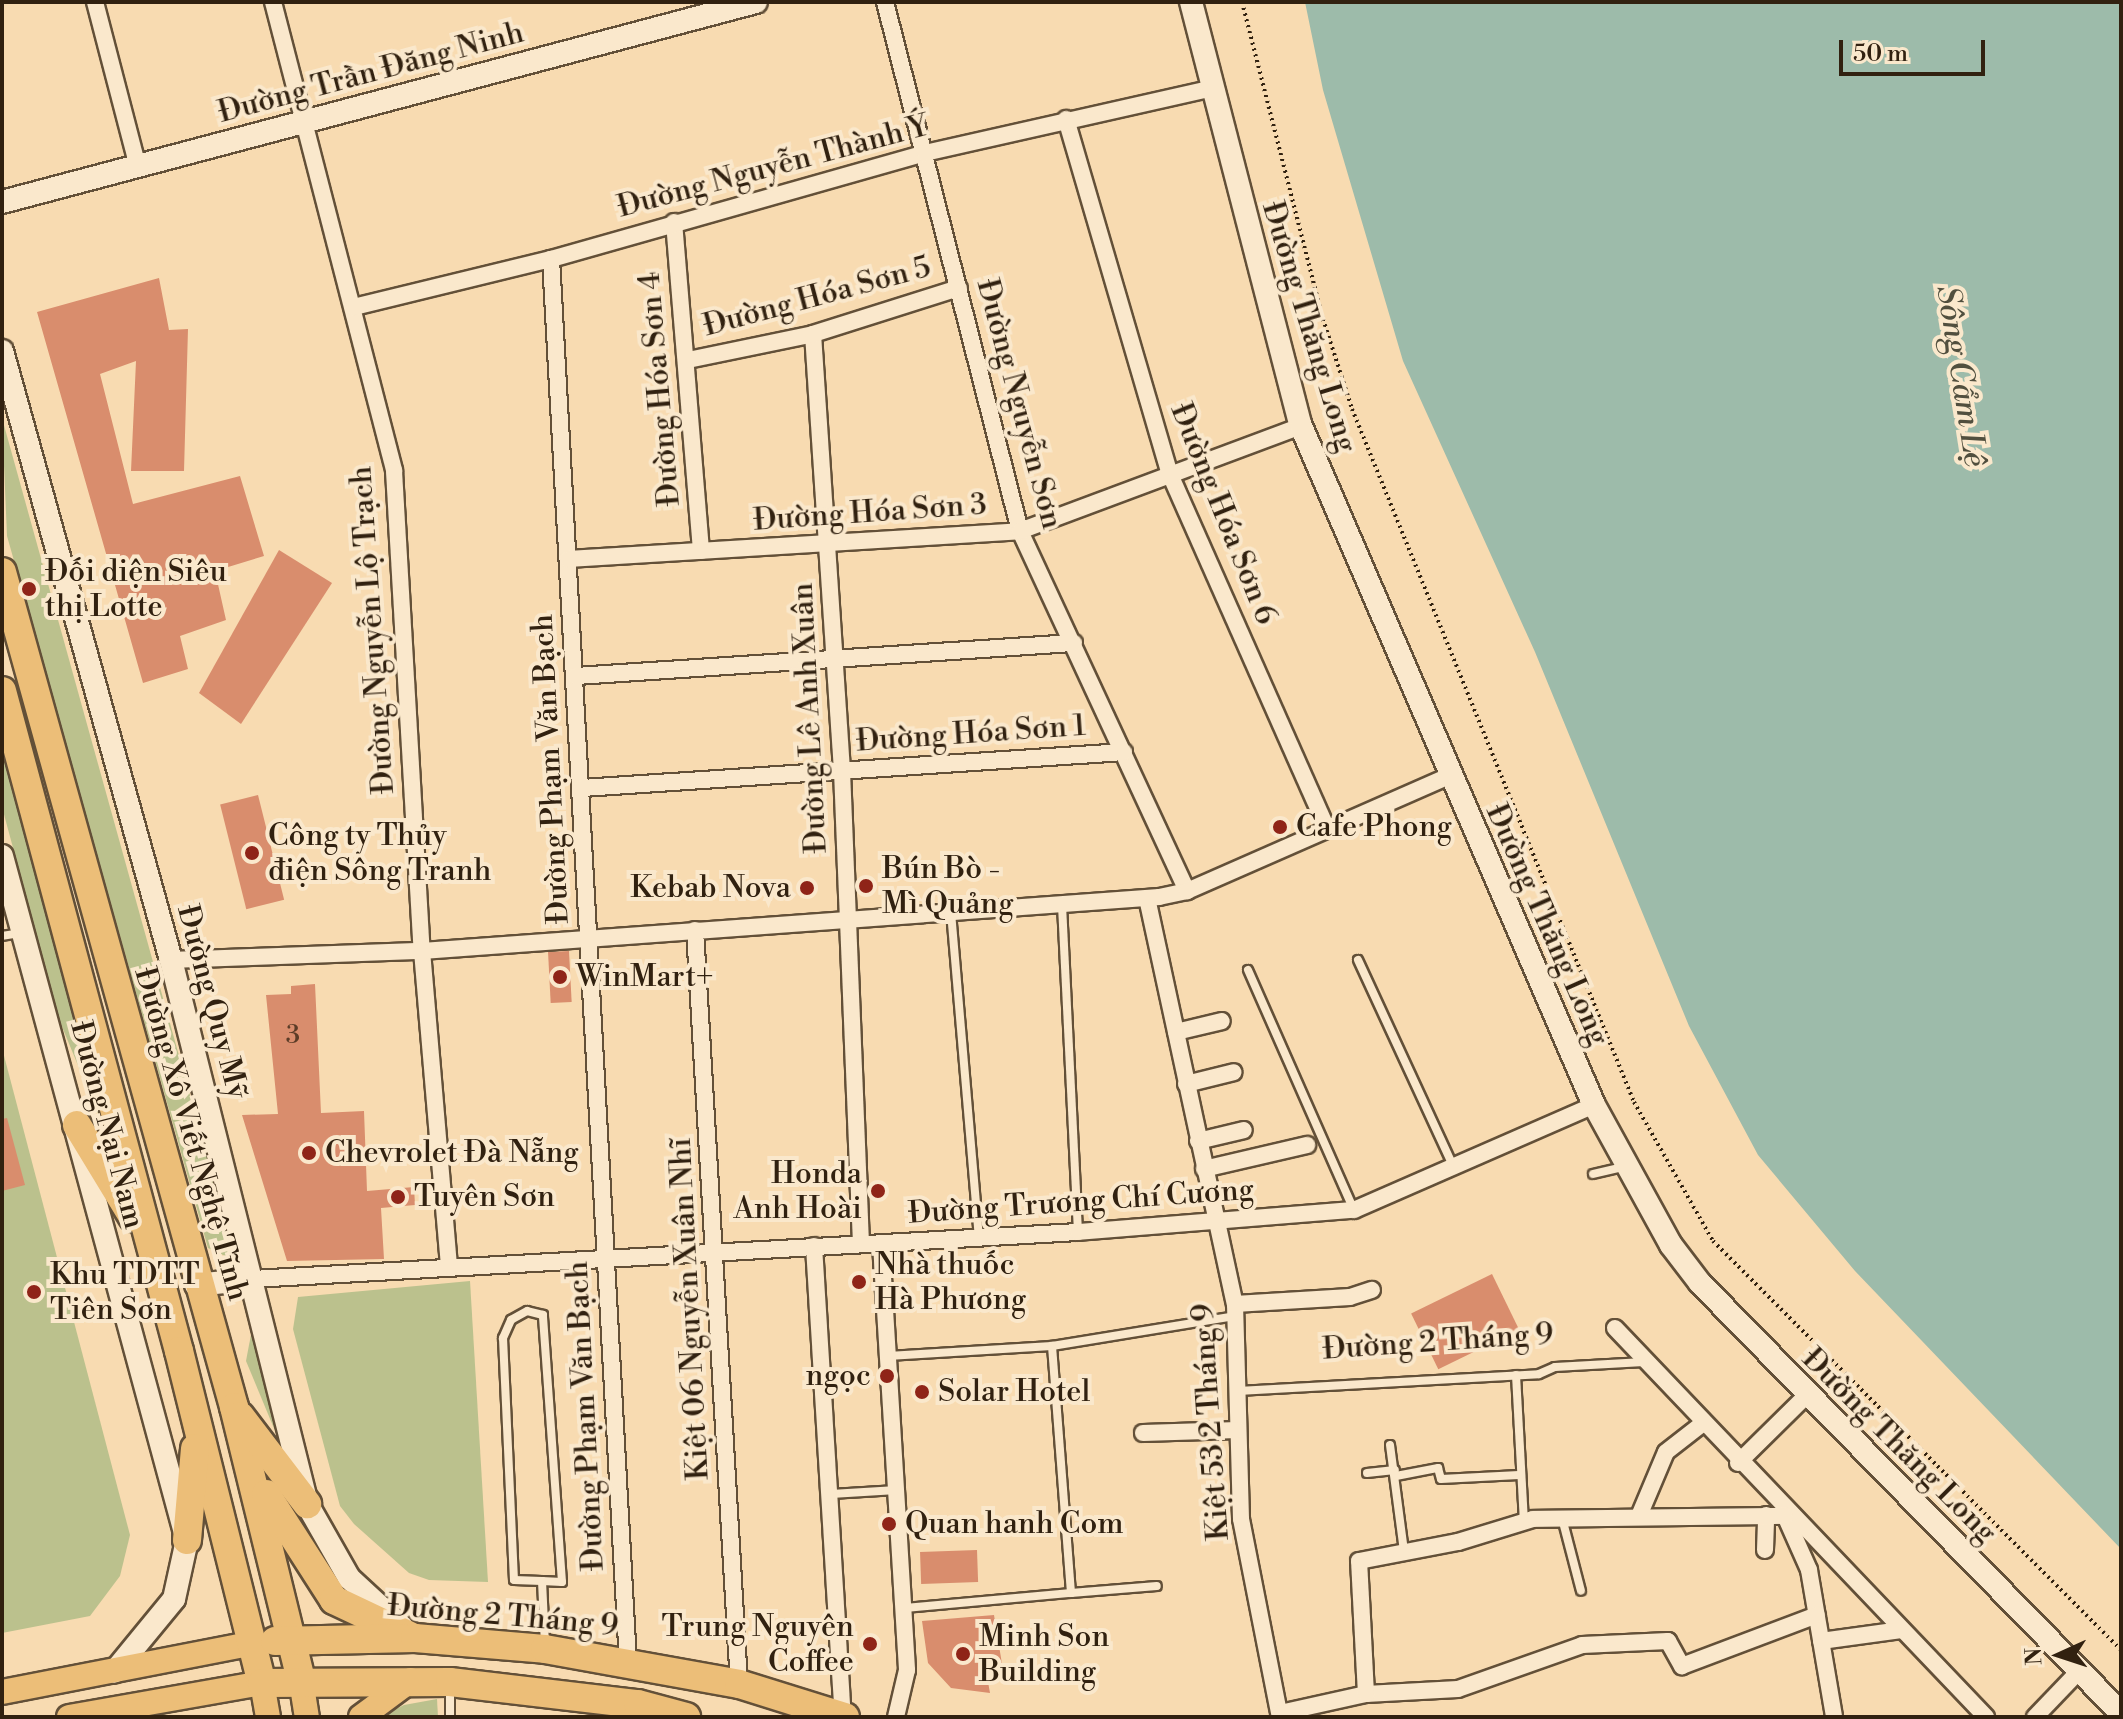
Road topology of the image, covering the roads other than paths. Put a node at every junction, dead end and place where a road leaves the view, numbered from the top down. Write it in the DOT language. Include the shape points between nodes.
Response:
graph roads {
  1 [pos="95,2"];
  2 [pos="273,2"];
  3 [pos="756,2"];
  4 [pos="885,2"];
  5 [pos="1191,2"];
  6 [pos="1209,89"];
  7 [pos="1066,119"];
  8 [pos="303,122"];
  9 [pos="925,153"];
  10 [pos="138,167"];
  11 [pos="2,202"];
  12 [pos="674,222"];
  13 [pos="551,259"];
  14 [pos="959,288"];
  15 [pos="354,307"];
  16 [pos="813,334"];
  17 [pos="2,351"];
  18 [pos="688,360"];
  19 [pos="1301,426"];
  20 [pos="1169,472"];
  21 [pos="1020,531"];
  22 [pos="827,545"];
  23 [pos="701,551"];
  24 [pos="568,559"];
  25 [pos="2,572"];
  26 [pos="1074,643"];
  27 [pos="834,655"];
  28 [pos="576,676"];
  29 [pos="2,691"];
  30 [pos="1124,752"];
  31 [pos="842,771"];
  32 [pos="1449,776"];
  33 [pos="582,788"];
  34 [pos="1327,829"];
  35 [pos="2,856"];
  36 [pos="1187,891"];
  37 [pos="1147,898"];
  38 [pos="1062,905"];
  39 [pos="10,911"];
  40 [pos="951,912"];
  41 [pos="849,920"];
  42 [pos="695,930"];
  43 [pos="12,934"];
  44 [pos="588,936"];
  45 [pos="422,951"];
  46 [pos="171,960"];
  47 [pos="1358,960"];
  48 [pos="1248,970"];
  49 [pos="1222,1021"];
  50 [pos="1176,1032"];
  51 [pos="1234,1072"];
  52 [pos="1186,1084"];
  53 [pos="1594,1105"];
  54 [pos="77,1125"];
  55 [pos="1244,1130"];
  56 [pos="1198,1141"];
  57 [pos="1307,1145"];
  58 [pos="1453,1166"];
  59 [pos="1628,1166"];
  60 [pos="1204,1169"];
  61 [pos="1593,1174"];
  62 [pos="1354,1210"];
  63 [pos="1215,1222"];
  64 [pos="1078,1232"];
  65 [pos="979,1237"];
  66 [pos="149,1244"];
  67 [pos="861,1244"];
  68 [pos="881,1244"];
  69 [pos="814,1246"];
  70 [pos="716,1249"];
  71 [pos="605,1256"];
  72 [pos="449,1267"];
  73 [pos="253,1279"];
  74 [pos="196,1285"];
  75 [pos="1372,1290"];
  76 [pos="1235,1310"];
  77 [pos="1615,1328"];
  78 [pos="1052,1346"];
  79 [pos="888,1356"];
  80 [pos="1644,1362"];
  81 [pos="1516,1375"];
  82 [pos="1238,1391"];
  83 [pos="1806,1396"];
  84 [pos="234,1407"];
  85 [pos="1702,1424"];
  86 [pos="197,1427"];
  87 [pos="1238,1430"];
  88 [pos="1143,1433"];
  89 [pos="1390,1445"];
  90 [pos="1738,1463"];
  91 [pos="249,1468"];
  92 [pos="1367,1473"];
  93 [pos="1395,1473"];
  94 [pos="1519,1475"];
  95 [pos="897,1490"];
  96 [pos="831,1494"];
  97 [pos="307,1504"];
  98 [pos="1783,1510"];
  99 [pos="1766,1515"];
  100 [pos="1639,1516"];
  101 [pos="1562,1517"];
  102 [pos="1524,1521"];
  103 [pos="187,1540"];
  104 [pos="1765,1550"];
  105 [pos="1405,1552"];
  106 [pos="542,1581"];
  107 [pos="1157,1586"];
  108 [pos="1581,1591"];
  109 [pos="1071,1593"];
  110 [pos="905,1608"];
  111 [pos="1817,1615"];
  112 [pos="1901,1630"];
  113 [pos="415,1638"];
  114 [pos="293,1640"];
  115 [pos="1821,1641"];
  116 [pos="254,1643"];
  117 [pos="545,1649"];
  118 [pos="628,1661"];
  119 [pos="2080,1670"];
  120 [pos="114,1672"];
  121 [pos="301,1680"];
  122 [pos="411,1680"];
  123 [pos="450,1682"];
  124 [pos="262,1683"];
  125 [pos="739,1684"];
  126 [pos="2,1692"];
  127 [pos="1366,1694"];
  128 [pos="148,1711"];
  129 [pos="638,1711"];
  130 [pos="2121,1713"];
  131 [pos="104,1714"];
  132 [pos="1280,1715"];
  133 [pos="69,1717"];
  134 [pos="268,1717"];
  135 [pos="307,1717"];
  136 [pos="361,1717"];
  137 [pos="450,1717"];
  138 [pos="686,1717"];
  139 [pos="844,1717"];
  140 [pos="896,1717"];
  141 [pos="1834,1717"];
  142 [pos="1986,1717"];
  143 [pos="2035,1717"];
  1 -- 10 [label="street"];
  2 -- 8 [label="street, Đường Nguyễn Lộ Trạch"];
  3 -- 8 [label="street, Đường Trần Đăng Ninh"];
  4 -- 9 [label="street, Đường Nguyễn Sơn"];
  5 -- 6 [label="street, Đường Thăng Long"];
  6 -- 7 [label="street, Đường Nguyễn Thành Ý"];
  6 -- 19 [label="street, Đường Thăng Long"];
  7 -- 9 [label="street, Đường Nguyễn Thành Ý"];
  7 -- 20 [label="street, Đường Hóa Sơn 6"];
  8 -- 10 [label="street, Đường Trần Đăng Ninh"];
  8 -- 15 [label="street, Đường Nguyễn Lộ Trạch"];
  9 -- 12 [label="street, Đường Nguyễn Thành Ý"];
  9 -- 14 [label="street, Đường Nguyễn Sơn"];
  10 -- 11 [label="street, Đường Trần Đăng Ninh"];
  12 -- 13 [label="street, Đường Nguyễn Thành Ý"];
  12 -- 18 [label="street, Đường Hóa Sơn 4"];
  13 -- 15 [label="street, Đường Nguyễn Thành Ý"];
  13 -- 24 [label="street, Đường Phạm Văn Bạch"];
  14 -- 16 [label="street, Đường Hóa Sơn 5"];
  14 -- 21 [label="street, Đường Nguyễn Sơn"];
  15 -- 45 [label="street, Đường Nguyễn Lộ Trạch" via="394,471"];
  16 -- 18 [label="street, Đường Hóa Sơn 5"];
  16 -- 22 [label="street, Đường Lê Anh Xuân"];
  17 -- 46 [label="street, Đường Quy Mỹ"];
  18 -- 23 [label="street, Đường Hóa Sơn 4"];
  19 -- 20 [label="street, Đường Hóa Sơn 3"];
  19 -- 32 [label="street, Đường Thăng Long"];
  20 -- 21 [label="street, Đường Hóa Sơn 3"];
  20 -- 34 [label="street, Đường Hóa Sơn 6"];
  21 -- 22 [label="street, Đường Hóa Sơn 3"];
  21 -- 26 [label="street, Đường Nguyễn Sơn"];
  22 -- 23 [label="street, Đường Hóa Sơn 3"];
  22 -- 27 [label="street, Đường Lê Anh Xuân"];
  23 -- 24 [label="street, Đường Hóa Sơn 3"];
  24 -- 28 [label="street, Đường Phạm Văn Bạch"];
  25 -- 74 [label="highway, Đường Xô Viết Nghệ Tĩnh"];
  26 -- 27 [label="street"];
  26 -- 30 [label="street, Đường Nguyễn Sơn"];
  27 -- 28 [label="street"];
  27 -- 31 [label="street, Đường Lê Anh Xuân"];
  28 -- 33 [label="street, Đường Phạm Văn Bạch"];
  29 -- 66 [label="highway"];
  30 -- 31 [label="street, Đường Hóa Sơn 1"];
  30 -- 36 [label="street, Đường Nguyễn Sơn"];
  31 -- 33 [label="street, Đường Hóa Sơn 1"];
  31 -- 41 [label="street, Đường Lê Anh Xuân"];
  32 -- 34 [label="street"];
  32 -- 53 [label="street, Đường Thăng Long"];
  33 -- 44 [label="street, Đường Phạm Văn Bạch"];
  34 -- 36 [label="street"];
  35 -- 39 [label="street, Đường Nại Nam"];
  36 -- 37 [label="street"];
  37 -- 38 [label="street"];
  37 -- 50 [label="street, Kiệt 53 2 Tháng 9"];
  38 -- 40 [label="street"];
  38 -- 64 [label="lane"];
  39 -- 43 [label="street, Đường Nại Nam"];
  40 -- 41 [label="street"];
  40 -- 65 [label="lane"];
  41 -- 42 [label="street"];
  41 -- 67 [label="street, Đường Lê Anh Xuân"];
  42 -- 44 [label="street"];
  42 -- 70 [label="street, Kiệt 06 Nguyễn Xuân Nhĩ"];
  43 -- 54 [label="street, Đường Nại Nam"];
  44 -- 45 [label="street"];
  44 -- 71 [label="street, Đường Phạm Văn Bạch"];
  45 -- 46 [label="street"];
  45 -- 72 [label="street, Đường Nguyễn Lộ Trạch"];
  46 -- 73 [label="street, Đường Quy Mỹ"];
  47 -- 58 [label="lane"];
  48 -- 62 [label="lane"];
  49 -- 50 [label="street"];
  50 -- 52 [label="street, Kiệt 53 2 Tháng 9"];
  51 -- 52 [label="street"];
  52 -- 56 [label="street, Kiệt 53 2 Tháng 9"];
  53 -- 58 [label="street, Đường Trương Chí Cương"];
  53 -- 59 [label="street, Đường Thăng Long"];
  54 -- 66 [label="highway"];
  54 -- 103 [label="street, Đường Nại Nam"];
  55 -- 56 [label="street"];
  56 -- 60 [label="street, Kiệt 53 2 Tháng 9"];
  57 -- 60 [label="street"];
  58 -- 62 [label="street, Đường Trương Chí Cương"];
  59 -- 61 [label="lane"];
  59 -- 83 [label="street, Đường Thăng Long" via="1680,1260"];
  60 -- 63 [label="street, Kiệt 53 2 Tháng 9"];
  62 -- 63 [label="street, Đường Trương Chí Cương"];
  63 -- 64 [label="street, Đường Trương Chí Cương"];
  63 -- 76 [label="street, Kiệt 53 2 Tháng 9"];
  64 -- 65 [label="street, Đường Trương Chí Cương"];
  65 -- 68 [label="street, Đường Trương Chí Cương"];
  66 -- 86 [label="highway"];
  67 -- 68 [label="street"];
  67 -- 69 [label="street"];
  68 -- 79 [label="street, Đường Trương Chí Cương"];
  69 -- 70 [label="street"];
  69 -- 96 [label="street"];
  70 -- 71 [label="street"];
  70 -- 125 [label="street, Kiệt 06 Nguyễn Xuân Nhĩ"];
  71 -- 72 [label="street"];
  71 -- 118 [label="street, Đường Phạm Văn Bạch"];
  72 -- 73 [label="street"];
  73 -- 74 [label="street"];
  73 -- 97 [label="street, Đường Quy Mỹ"];
  74 -- 84 [label="highway, Đường Xô Viết Nghệ Tĩnh"];
  75 -- 76 [label="street"];
  76 -- 78 [label="lane"];
  76 -- 82 [label="street, Kiệt 53 2 Tháng 9"];
  77 -- 80 [label="street"];
  78 -- 79 [label="lane"];
  78 -- 109 [label="lane"];
  79 -- 95 [label="street, Đường Trương Chí Cương"];
  80 -- 81 [label="lane, Đường 2 Tháng 9"];
  80 -- 85 [label="street"];
  81 -- 82 [label="lane, Đường 2 Tháng 9"];
  81 -- 94 [label="lane"];
  82 -- 87 [label="street, Kiệt 53 2 Tháng 9"];
  83 -- 90 [label="street"];
  83 -- 119 [label="street, Đường Thăng Long"];
  84 -- 91 [label="highway, Đường Xô Viết Nghệ Tĩnh"];
  84 -- 97 [label="highway"];
  85 -- 90 [label="street"];
  85 -- 100 [label="street" via="1666,1452"];
  86 -- 103 [label="highway"];
  86 -- 116 [label="highway"];
  87 -- 88 [label="street"];
  87 -- 132 [label="street, Kiệt 53 2 Tháng 9" via="1241,1519"];
  89 -- 93 [label="lane"];
  90 -- 98 [label="street"];
  91 -- 113 [label="highway" via="334,1600"];
  91 -- 114 [label="highway, Đường Xô Viết Nghệ Tĩnh"];
  92 -- 93 [label="lane"];
  93 -- 94 [label="lane" via="1438,1468 1441,1479"];
  93 -- 105 [label="lane"];
  94 -- 102 [label="lane"];
  95 -- 96 [label="lane"];
  95 -- 110 [label="street, Đường Trương Chí Cương"];
  96 -- 139 [label="street"];
  97 -- 113 [label="street, Đường Quy Mỹ" via="349,1578"];
  98 -- 99 [label="street"];
  98 -- 111 [label="street" via="1803,1550"];
  98 -- 112 [label="street"];
  99 -- 100 [label="street"];
  99 -- 104 [label="street"];
  100 -- 101 [label="street"];
  101 -- 102 [label="street"];
  101 -- 108 [label="lane" via="1564,1541"];
  102 -- 105 [label="street" via="1475,1538"];
  103 -- 120 [label="street, Đường Nại Nam" via="174,1599"];
  105 -- 127 [label="street" via="1359,1561 1356,1585"];
  106 -- 106 [label="lane" via="514,1580 503,1338 511,1320 527,1311 543,1315 562,1582"];
  106 -- 117 [label="lane"];
  107 -- 109 [label="lane"];
  109 -- 110 [label="lane"];
  110 -- 140 [label="street, Đường Trương Chí Cương" via="907,1670"];
  111 -- 115 [label="street"];
  111 -- 127 [label="street, Kiệt 53 2 Tháng 9" via="1682,1666 1668,1641 1582,1645 1458,1689"];
  112 -- 115 [label="street"];
  112 -- 142 [label="street"];
  113 -- 114 [label="highway, Đường 2 Tháng 9"];
  113 -- 117 [label="highway, Đường 2 Tháng 9"];
  114 -- 116 [label="highway, Đường 2 Tháng 9"];
  114 -- 121 [label="highway, Đường Xô Viết Nghệ Tĩnh"];
  115 -- 141 [label="street"];
  116 -- 120 [label="main road"];
  116 -- 124 [label="highway"];
  117 -- 118 [label="highway, Đường 2 Tháng 9"];
  118 -- 125 [label="highway, Đường 2 Tháng 9"];
  119 -- 130 [label="street, Đường Thăng Long"];
  119 -- 143 [label="street"];
  120 -- 126 [label="main road"];
  121 -- 122 [label="highway"];
  121 -- 124 [label="highway"];
  121 -- 135 [label="main road, Đường Xô Viết Nghệ Tĩnh"];
  122 -- 123 [label="highway"];
  122 -- 136 [label="main road"];
  123 -- 129 [label="highway"];
  123 -- 137 [label="lane"];
  124 -- 128 [label="main road"];
  124 -- 134 [label="main road"];
  125 -- 139 [label="highway, Đường 2 Tháng 9"];
  127 -- 132 [label="street, Kiệt 53 2 Tháng 9"];
  128 -- 131 [label="main road"];
  129 -- 138 [label="highway"];
  131 -- 133 [label="main road"];
}
